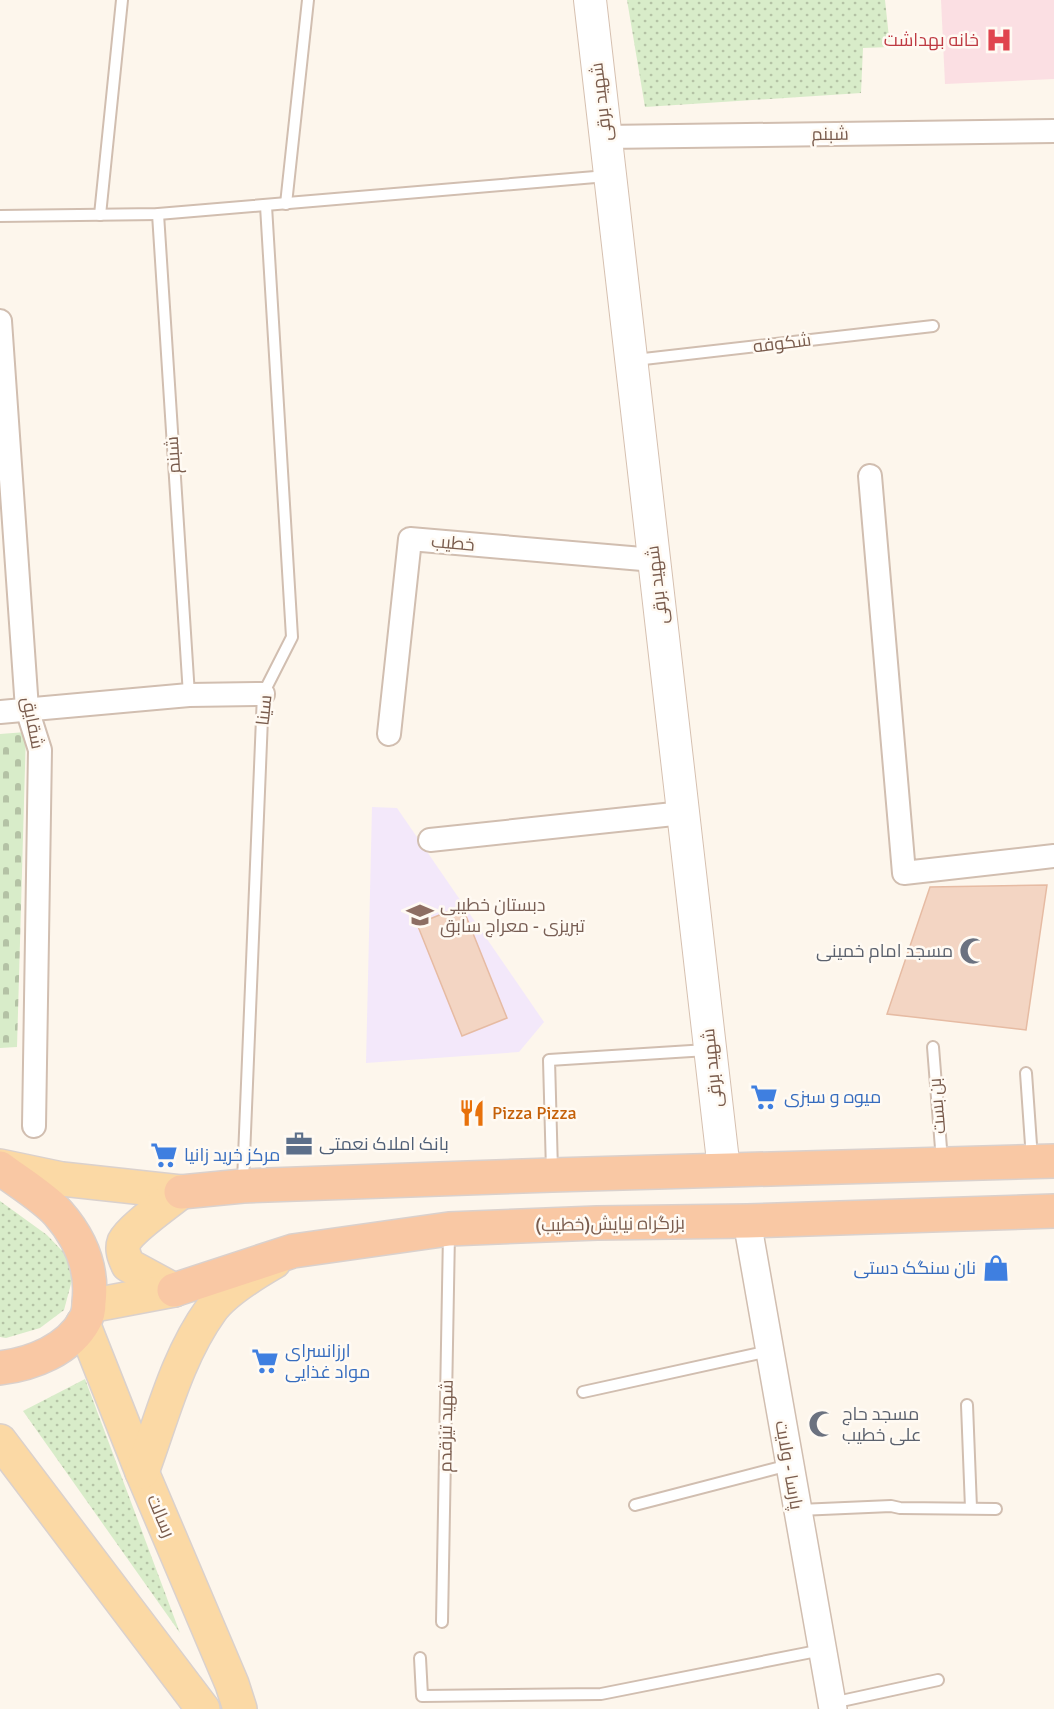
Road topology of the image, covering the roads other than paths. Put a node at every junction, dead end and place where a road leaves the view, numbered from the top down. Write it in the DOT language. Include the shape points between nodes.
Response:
graph roads {
  1 [pos="122,0"];
  2 [pos="308,0"];
  3 [pos="590,0"];
  4 [pos="1054,131"];
  5 [pos="605,137"];
  6 [pos="610,176"];
  7 [pos="286,204"];
  8 [pos="266,206"];
  9 [pos="158,214"];
  10 [pos="99,215"];
  11 [pos="0,216"];
  12 [pos="0,321"];
  13 [pos="933,326"];
  14 [pos="631,361"];
  15 [pos="870,476"];
  16 [pos="654,560"];
  17 [pos="264,694"];
  18 [pos="189,696"];
  19 [pos="27,709"];
  20 [pos="0,712"];
  21 [pos="389,734"];
  22 [pos="683,813"];
  23 [pos="430,840"];
  24 [pos="1054,856"];
  25 [pos="933,1047"];
  26 [pos="710,1050"];
  27 [pos="1026,1073"];
  28 [pos="34,1126"];
  29 [pos="1043,1162"];
  30 [pos="942,1164"];
  31 [pos="0,1167"];
  32 [pos="724,1170"];
  33 [pos="552,1175"];
  34 [pos="243,1186"];
  35 [pos="181,1191"];
  36 [pos="1054,1212"];
  37 [pos="747,1221"];
  38 [pos="449,1229"];
  39 [pos="293,1251"];
  40 [pos="174,1290"];
  41 [pos="86,1314"];
  42 [pos="769,1351"];
  43 [pos="0,1368"];
  44 [pos="583,1392"];
  45 [pos="967,1405"];
  46 [pos="0,1441"];
  47 [pos="789,1465"];
  48 [pos="142,1472"];
  49 [pos="635,1505"];
  50 [pos="971,1508"];
  51 [pos="996,1509"];
  52 [pos="797,1510"];
  53 [pos="442,1622"];
  54 [pos="822,1650"];
  55 [pos="420,1658"];
  56 [pos="938,1680"];
  57 [pos="832,1706"];
  58 [pos="203,1709"];
  59 [pos="240,1709"];
  1 -- 10 [label="lane"];
  2 -- 7 [label="lane"];
  3 -- 5 [label="main road, شهید برقی"];
  4 -- 5 [label="street, شبنم"];
  5 -- 6 [label="main road, شهید برقی"];
  6 -- 7 [label="lane"];
  6 -- 14 [label="main road, شهید برقی"];
  7 -- 8 [label="lane"];
  8 -- 9 [label="lane"];
  8 -- 17 [label="lane, سینا" via="292,637"];
  9 -- 10 [label="lane"];
  9 -- 18 [label="lane, شبنم"];
  10 -- 11 [label="lane"];
  12 -- 19 [label="street, شقایق"];
  13 -- 14 [label="lane, شکوفه"];
  14 -- 16 [label="main road, شهید برقی"];
  15 -- 24 [label="street" via="904,873"];
  16 -- 21 [label="street, خطیب" via="410,539"];
  16 -- 22 [label="main road, شهید برقی"];
  17 -- 18 [label="street"];
  17 -- 34 [label="lane, سینا"];
  18 -- 19 [label="street"];
  19 -- 20 [label="street"];
  19 -- 28 [label="street, شقایق" via="40,750"];
  22 -- 23 [label="street"];
  22 -- 26 [label="main road, شهید برقی"];
  25 -- 30 [label="lane, بن بست"];
  26 -- 32 [label="main road, شهید برقی"];
  26 -- 33 [label="lane" via="549,1060"];
  27 -- 29 [label="lane"];
  29 -- 30 [label="highway"];
  30 -- 32 [label="highway"];
  31 -- 35 [label="main road" via="62,1179"];
  31 -- 41 [label="highway" via="57,1211 76,1237 88,1264 90,1294"];
  32 -- 33 [label="highway"];
  33 -- 34 [label="highway"];
  34 -- 35 [label="highway"];
  35 -- 40 [label="main road" via="123,1244 128,1265"];
  36 -- 37 [label="highway, بزرگراه نیایش(خطیب)"];
  37 -- 38 [label="highway, بزرگراه نیایش(خطیب)"];
  37 -- 42 [label="street, پارسا - ولایت"];
  38 -- 39 [label="highway, بزرگراه نیایش(خطیب)"];
  38 -- 53 [label="lane, شهید تیزقدم"];
  39 -- 40 [label="highway, بزرگراه نیایش(خطیب)"];
  39 -- 48 [label="main road" via="252,1274 212,1308 183,1359"];
  40 -- 41 [label="main road"];
  41 -- 43 [label="highway" via="78,1330 42,1358"];
  41 -- 48 [label="main road, رسالت"];
  42 -- 44 [label="lane"];
  42 -- 47 [label="street, پارسا - ولایت"];
  45 -- 50 [label="lane"];
  46 -- 58 [label="main road"];
  47 -- 49 [label="lane"];
  47 -- 52 [label="street, پارسا - ولایت"];
  48 -- 59 [label="main road, رسالت"];
  50 -- 51 [label="lane"];
  50 -- 52 [label="lane"];
  52 -- 54 [label="street, پارسا - ولایت"];
  54 -- 55 [label="lane" via="601,1694 422,1696"];
  54 -- 57 [label="street, پارسا - ولایت"];
  56 -- 57 [label="lane"];
}
